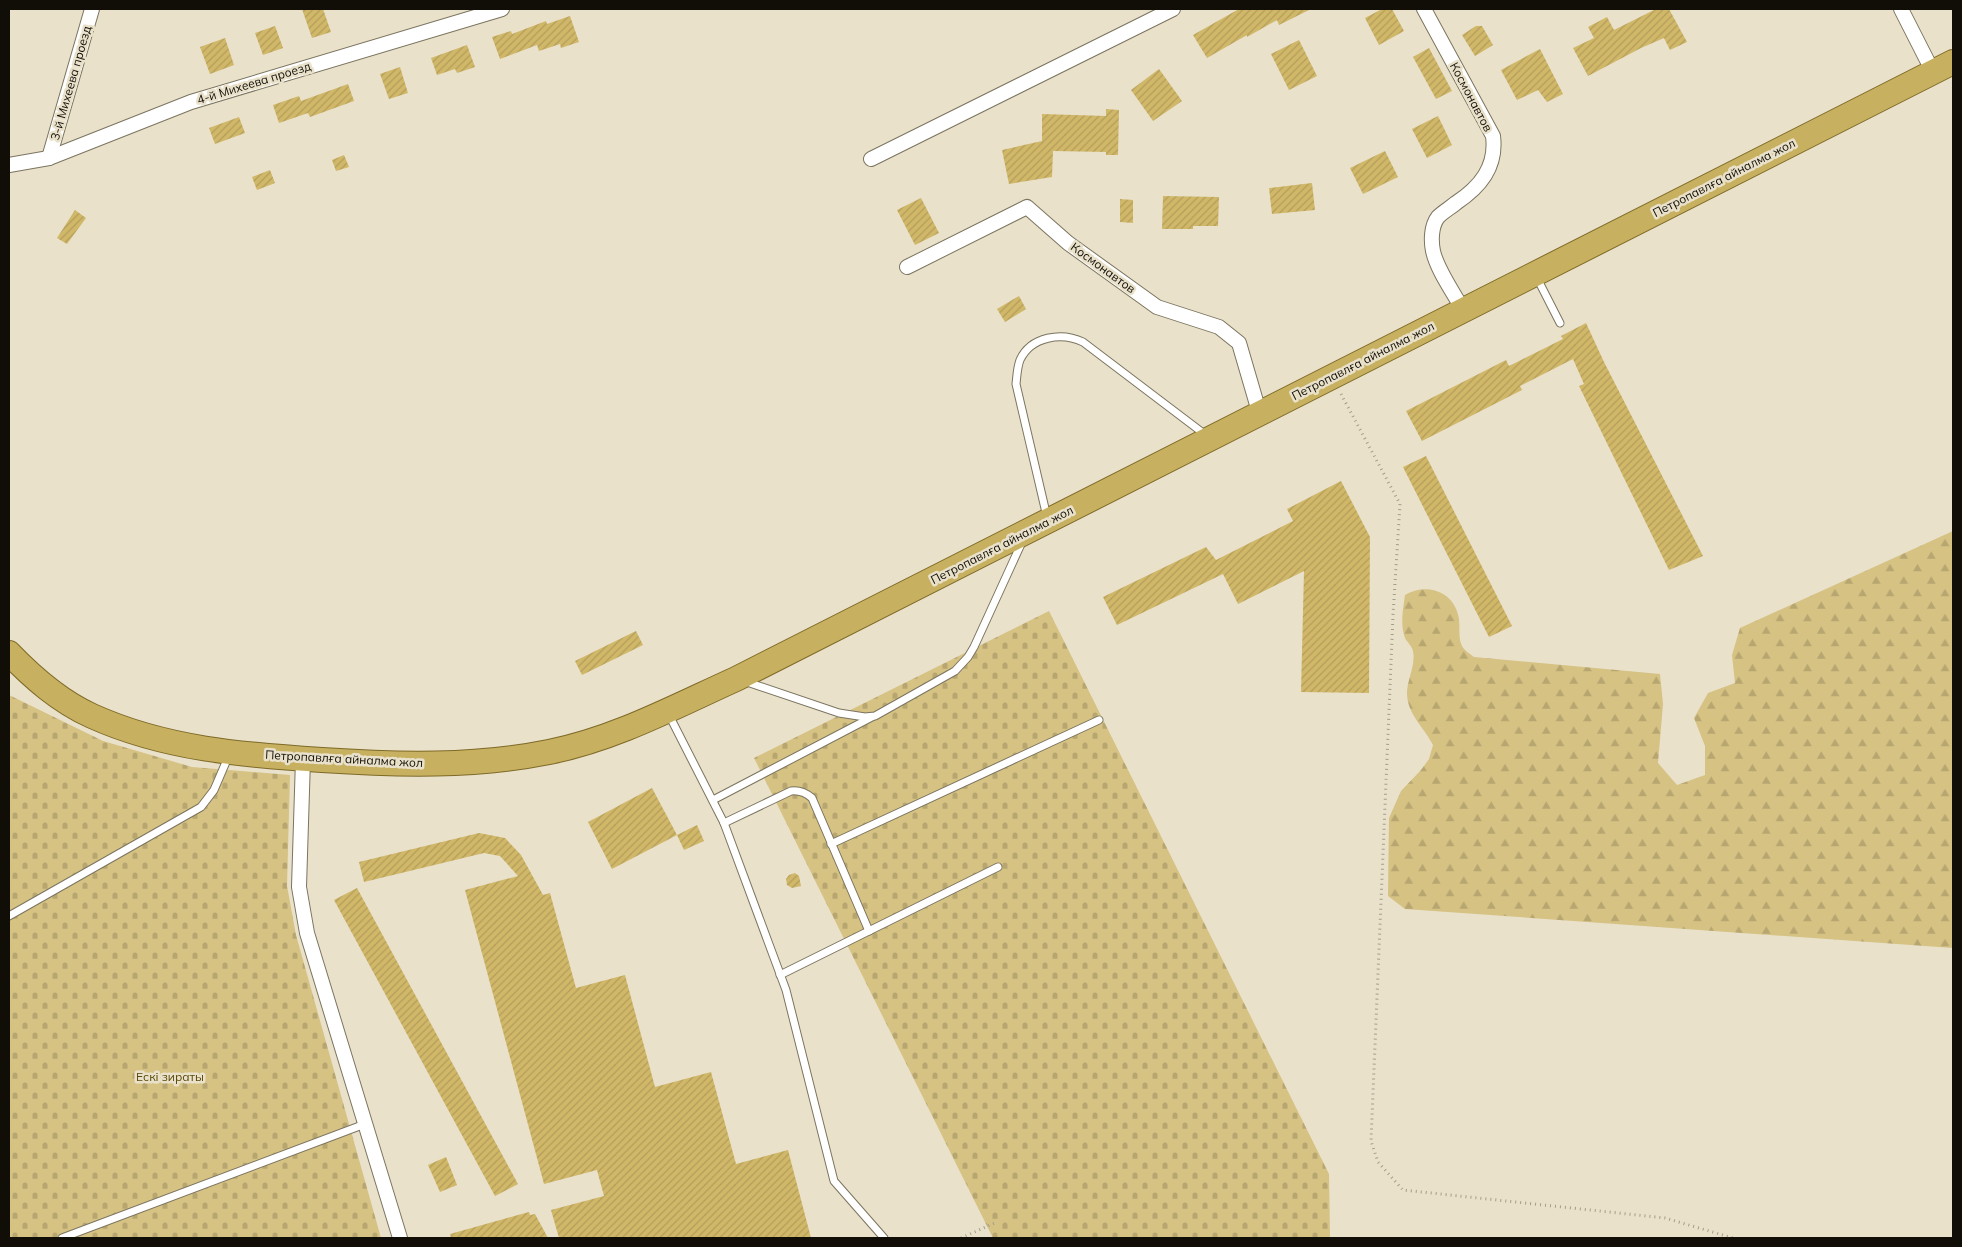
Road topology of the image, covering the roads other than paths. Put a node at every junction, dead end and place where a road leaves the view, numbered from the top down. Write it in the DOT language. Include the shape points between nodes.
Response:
graph roads {
  1 [pos="92,9"];
  2 [pos="502,9"];
  3 [pos="1173,9"];
  4 [pos="1424,9"];
  5 [pos="1901,9"];
  6 [pos="1943,67"];
  7 [pos="50,158"];
  8 [pos="872,159"];
  9 [pos="9,165"];
  10 [pos="907,267"];
  11 [pos="1535,273"];
  12 [pos="1463,310"];
  13 [pos="1560,322"];
  14 [pos="1260,415"];
  15 [pos="1211,440"];
  16 [pos="1049,522"];
  17 [pos="1026,533"];
  18 [pos="9,653"];
  19 [pos="736,679"];
  20 [pos="667,711"];
  21 [pos="875,716"];
  22 [pos="1099,720"];
  23 [pos="230,753"];
  24 [pos="303,759"];
  25 [pos="713,800"];
  26 [pos="724,823"];
  27 [pos="831,844"];
  28 [pos="998,867"];
  29 [pos="9,916"];
  30 [pos="869,932"];
  31 [pos="780,975"];
  32 [pos="365,1124"];
  33 [pos="62,1238"];
  34 [pos="400,1238"];
  35 [pos="884,1238"];
  1 -- 7 [label="street, 3-й Михеева проезд"];
  2 -- 7 [label="street, 4-й Михеева проезд" via="191,102"];
  3 -- 8 [label="street"];
  4 -- 12 [label="street, Космонавтов" via="1493,136 1492,160 1481,183 1438,218 1433,229 1436,260"];
  5 -- 6 [label="street"];
  6 -- 11 [label="highway, Петропавлға айналма жол"];
  7 -- 9 [label="street, 4-й Михеева проезд"];
  10 -- 14 [label="street, Космонавтов" via="1027,207 1068,242 1157,307 1219,327 1239,343"];
  11 -- 12 [label="highway, Петропавлға айналма жол"];
  11 -- 13 [label="lane"];
  12 -- 14 [label="highway, Петропавлға айналма жол"];
  14 -- 15 [label="highway, Петропавлға айналма жол"];
  15 -- 16 [label="highway, Петропавлға айналма жол"];
  15 -- 16 [label="lane" via="1083,342 1061,336 1036,343 1020,359 1016,384"];
  16 -- 17 [label="highway, Петропавлға айналма жол"];
  17 -- 19 [label="highway, Петропавлға айналма жол"];
  17 -- 21 [label="lane" via="968,657 955,671"];
  18 -- 23 [label="highway, Петропавлға айналма жол" via="40,683 90,715 163,741"];
  19 -- 20 [label="highway, Петропавлға айналма жол"];
  19 -- 21 [label="lane" via="840,713"];
  20 -- 24 [label="highway, Петропавлға айналма жол" via="604,736 551,752 508,759 389,764"];
  20 -- 25 [label="lane"];
  21 -- 25 [label="lane"];
  22 -- 27 [label="lane"];
  23 -- 24 [label="highway, Петропавлға айналма жол"];
  23 -- 29 [label="lane" via="214,790 201,807"];
  24 -- 32 [label="street" via="298,887 307,933"];
  25 -- 26 [label="lane"];
  26 -- 27 [label="lane" via="798,790 812,798"];
  26 -- 31 [label="lane"];
  27 -- 30 [label="lane"];
  28 -- 30 [label="lane"];
  30 -- 31 [label="lane"];
  31 -- 35 [label="lane" via="834,1181"];
  32 -- 33 [label="lane"];
  32 -- 34 [label="street"];
}
